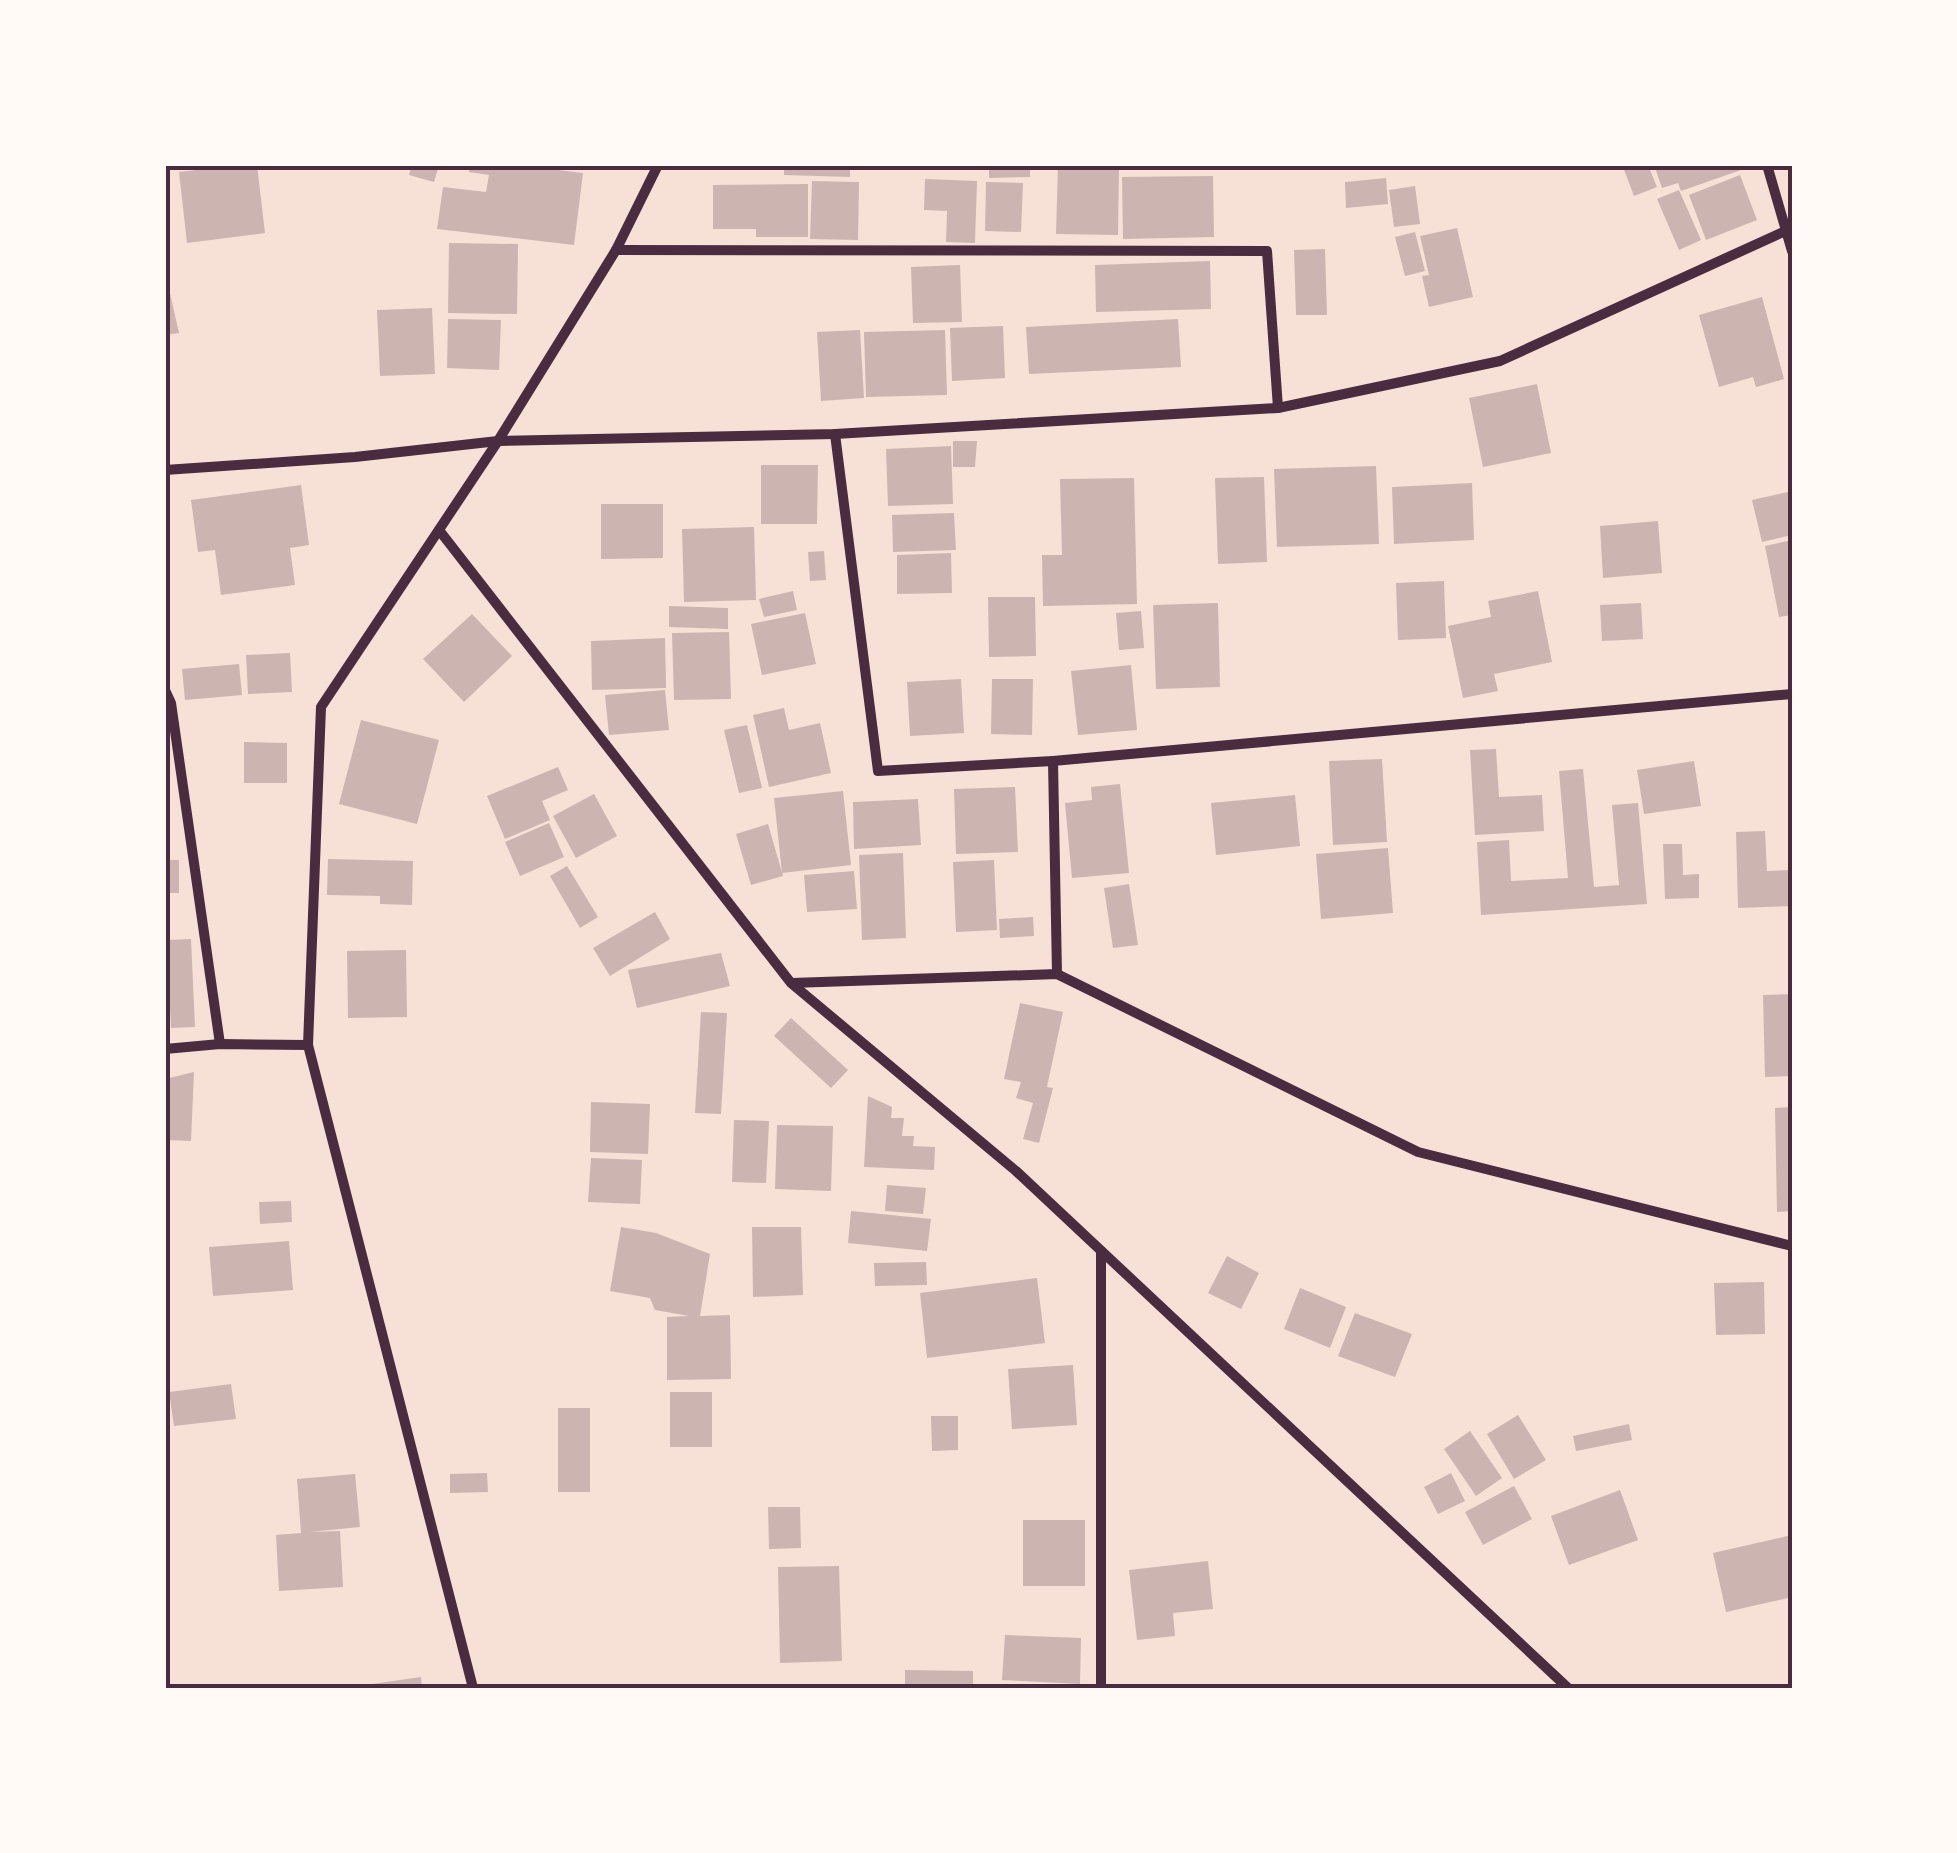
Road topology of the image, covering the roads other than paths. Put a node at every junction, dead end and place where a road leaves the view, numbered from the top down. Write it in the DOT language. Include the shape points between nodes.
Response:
graph roads {
  1 [pos="658,165"];
  2 [pos="1767,165"];
  3 [pos="1789,229"];
  4 [pos="616,250"];
  5 [pos="1792,251"];
  6 [pos="1278,408"];
  7 [pos="836,434"];
  8 [pos="498,441"];
  9 [pos="165,470"];
  10 [pos="439,530"];
  11 [pos="165,690"];
  12 [pos="1792,694"];
  13 [pos="168,703"];
  14 [pos="1052,760"];
  15 [pos="1057,974"];
  16 [pos="791,983"];
  17 [pos="220,1044"];
  18 [pos="308,1045"];
  19 [pos="165,1049"];
  20 [pos="1792,1246"];
  21 [pos="1101,1251"];
  22 [pos="473,1688"];
  23 [pos="1100,1688"];
  24 [pos="1568,1688"];
  1 -- 4 [label="street"];
  2 -- 3 [label="street"];
  3 -- 5 [label="street"];
  3 -- 6 [label="street" via="1500,361"];
  4 -- 6 [label="street" via="1267,251"];
  4 -- 8 [label="street"];
  6 -- 7 [label="street"];
  7 -- 8 [label="street"];
  7 -- 14 [label="street" via="878,771"];
  8 -- 9 [label="street"];
  8 -- 10 [label="street"];
  10 -- 16 [label="street"];
  10 -- 18 [label="street" via="321,707"];
  11 -- 13 [label="street"];
  12 -- 14 [label="street"];
  13 -- 17 [label="street"];
  14 -- 15 [label="street"];
  15 -- 16 [label="street"];
  15 -- 20 [label="street" via="1418,1152"];
  16 -- 21 [label="street"];
  17 -- 18 [label="street"];
  17 -- 19 [label="street"];
  18 -- 22 [label="street"];
  21 -- 23 [label="street"];
  21 -- 24 [label="street"];
}
